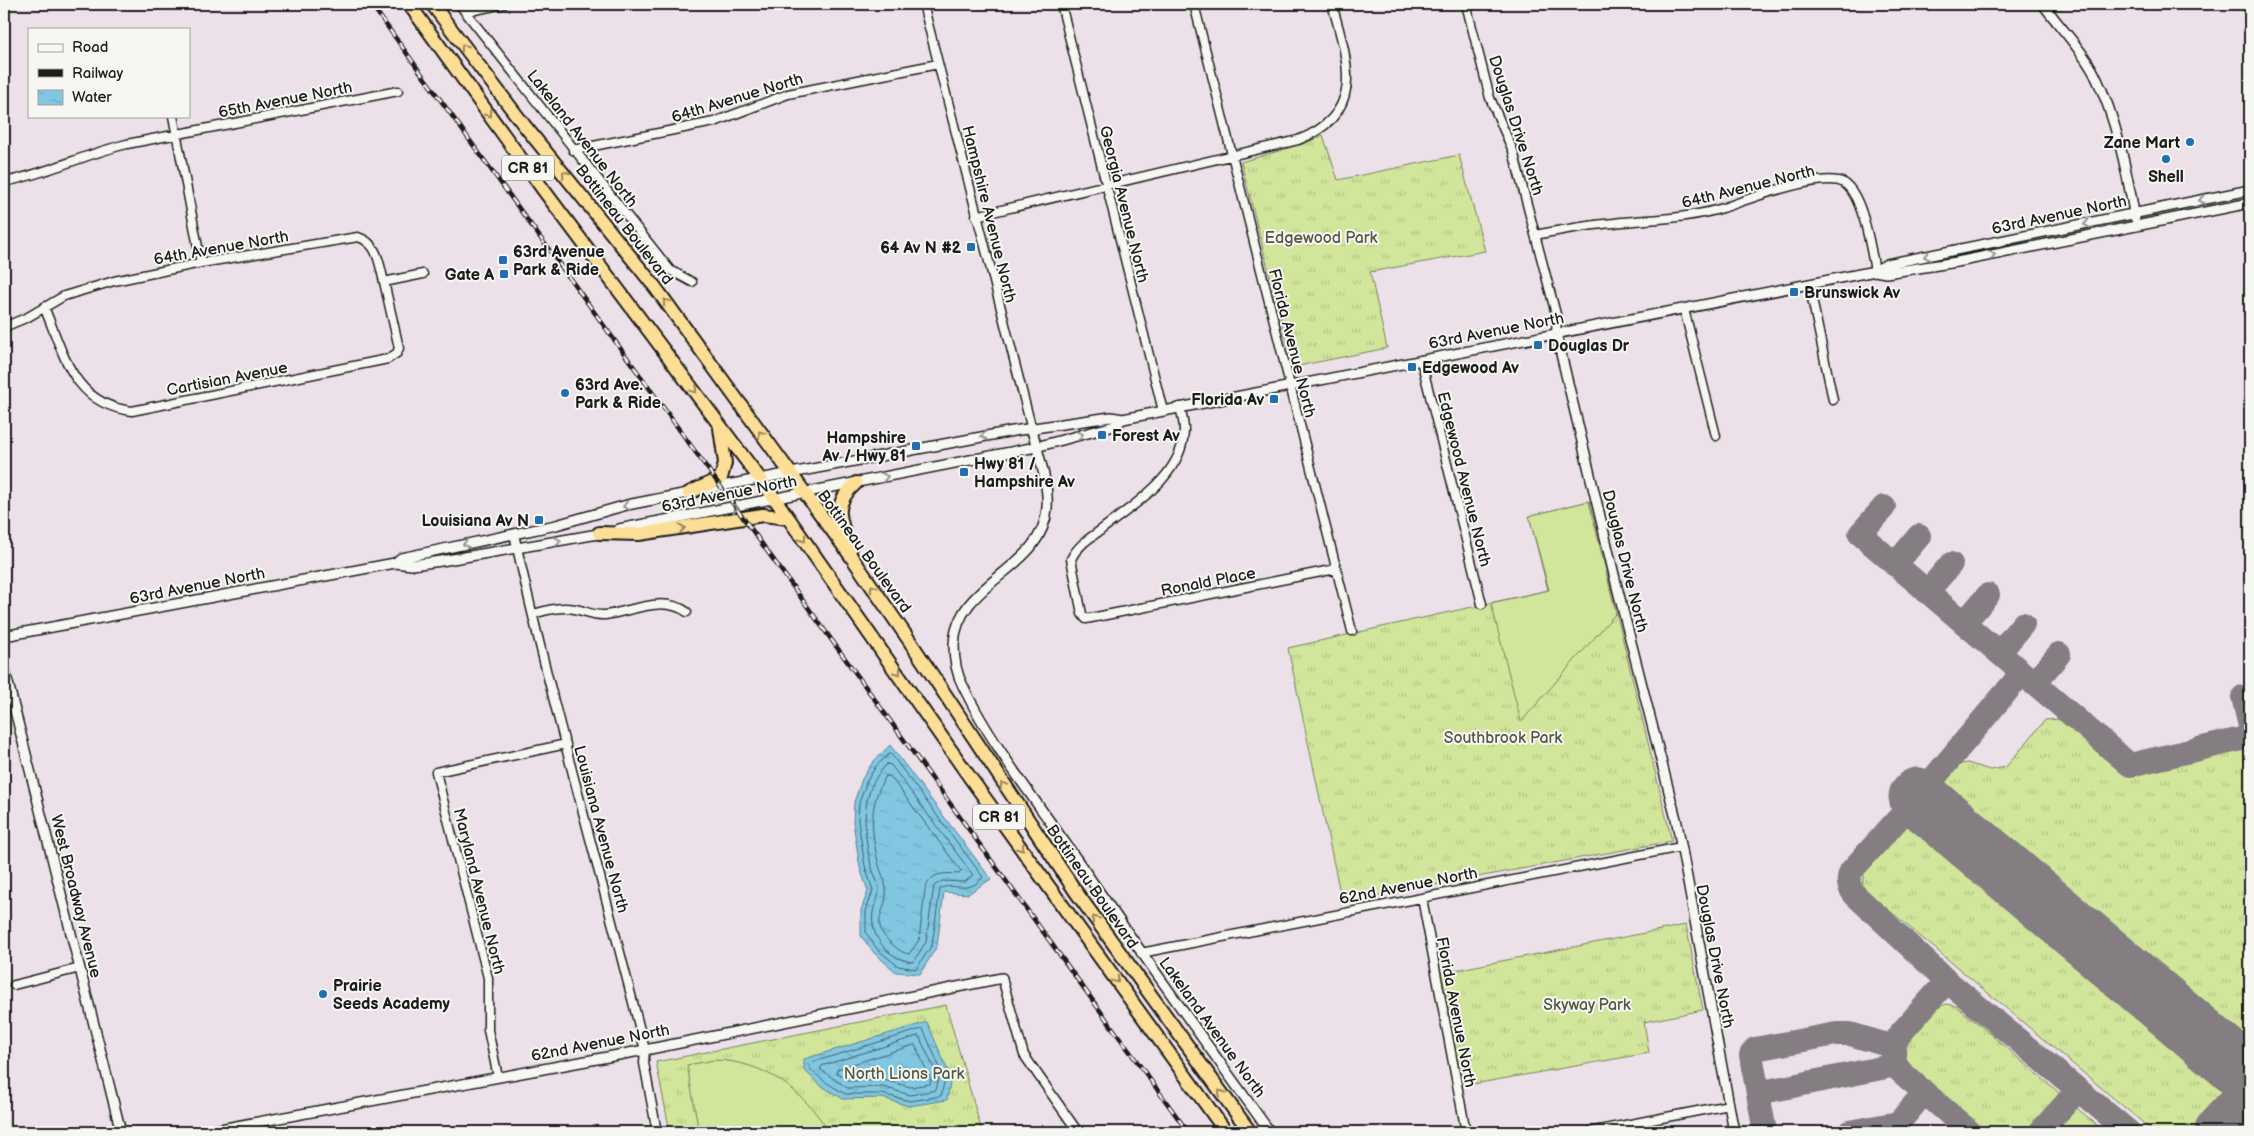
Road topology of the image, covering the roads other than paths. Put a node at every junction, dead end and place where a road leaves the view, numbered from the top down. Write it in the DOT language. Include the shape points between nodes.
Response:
graph roads {
  1 [pos="409,4"];
  2 [pos="432,4"];
  3 [pos="459,4"];
  4 [pos="504,4"];
  5 [pos="923,4"];
  6 [pos="1061,4"];
  7 [pos="1194,4"];
  8 [pos="1332,4"];
  9 [pos="1466,4"];
  10 [pos="2043,4"];
  11 [pos="465,12"];
  12 [pos="938,64"];
  13 [pos="398,91"];
  14 [pos="173,118"];
  15 [pos="177,134"];
  16 [pos="573,150"];
  17 [pos="1232,156"];
  18 [pos="4,182"];
  19 [pos="1106,185"];
  20 [pos="2250,190"];
  21 [pos="2250,202"];
  22 [pos="2134,214"];
  23 [pos="976,216"];
  24 [pos="2137,226"];
  25 [pos="1535,235"];
  26 [pos="202,263"];
  27 [pos="1875,271"];
  28 [pos="423,274"];
  29 [pos="384,282"];
  30 [pos="692,282"];
  31 [pos="1808,284"];
  32 [pos="44,307"];
  33 [pos="1684,309"];
  34 [pos="4,327"];
  35 [pos="1556,333"];
  36 [pos="1421,360"];
  37 [pos="1289,386"];
  38 [pos="1833,400"];
  39 [pos="1180,408"];
  40 [pos="1162,411"];
  41 [pos="1123,419"];
  42 [pos="720,425"];
  43 [pos="1032,430"];
  44 [pos="1716,436"];
  45 [pos="1036,447"];
  46 [pos="789,474"];
  47 [pos="759,479"];
  48 [pos="856,483"];
  49 [pos="688,493"];
  50 [pos="803,494"];
  51 [pos="775,500"];
  52 [pos="788,518"];
  53 [pos="599,533"];
  54 [pos="514,534"];
  55 [pos="517,548"];
  56 [pos="853,559"];
  57 [pos="395,563"];
  58 [pos="1336,569"];
  59 [pos="1482,604"];
  60 [pos="687,612"];
  61 [pos="533,614"];
  62 [pos="1352,631"];
  63 [pos="4,636"];
  64 [pos="4,666"];
  65 [pos="566,744"];
  66 [pos="1681,847"];
  67 [pos="1422,898"];
  68 [pos="1141,954"];
  69 [pos="80,968"];
  70 [pos="1002,978"];
  71 [pos="14,985"];
  72 [pos="645,1050"];
  73 [pos="498,1077"];
  74 [pos="1729,1105"];
  75 [pos="121,1132"];
  76 [pos="204,1132"];
  77 [pos="657,1132"];
  78 [pos="1078,1132"];
  79 [pos="1226,1132"];
  80 [pos="1250,1132"];
  81 [pos="1270,1132"];
  82 [pos="1466,1132"];
  83 [pos="1589,1132"];
  84 [pos="1734,1132"];
  1 -- 42 [label="highway, CR 81, one-way"];
  46 -- 2 [label="highway, Bottineau Boulevard / CR 81, one-way" via="655,287 524,125"];
  3 -- 11 [label="street, Lakeland Avenue North"];
  4 -- 11 [label="street"];
  5 -- 12 [label="street, Hampshire Avenue North"];
  6 -- 19 [label="street, Georgia Avenue North"];
  7 -- 17 [label="street, Florida Avenue North"];
  8 -- 17 [label="street" via="1347,61 1348,75 1342,104 1334,116 1313,134"];
  9 -- 25 [label="street, Douglas Drive North" via="1490,98 1513,150"];
  10 -- 22 [label="street" via="2081,52 2102,90"];
  11 -- 16 [label="street, Lakeland Avenue North"];
  12 -- 16 [label="street, 64th Avenue North" via="788,94 714,122"];
  12 -- 23 [label="street, Hampshire Avenue North"];
  13 -- 15 [label="street, 65th Avenue North"];
  14 -- 15 [label="street"];
  15 -- 18 [label="street, 65th Avenue North" via="104,150"];
  15 -- 26 [label="street"];
  16 -- 30 [label="street, Lakeland Avenue North" via="670,270"];
  17 -- 19 [label="street"];
  17 -- 37 [label="street, Florida Avenue North"];
  19 -- 23 [label="street"];
  19 -- 40 [label="street, Georgia Avenue North"];
  20 -- 22 [label="street, 63rd Avenue North, one-way"];
  21 -- 24 [label="street, 63rd Avenue North"];
  22 -- 24 [label="street"];
  22 -- 27 [label="street, 63rd Avenue North, one-way" via="1887,264"];
  23 -- 43 [label="street, Hampshire Avenue North"];
  27 -- 24 [label="street, 63rd Avenue North, one-way" via="1886,274 1956,262"];
  25 -- 27 [label="street, 64th Avenue North" via="1587,226 1682,217 1795,186 1836,181 1848,188 1855,198"];
  25 -- 35 [label="street, Douglas Drive North" via="1557,318"];
  26 -- 29 [label="street, 64th Avenue North" via="358,238 372,245"];
  26 -- 32 [label="street, 64th Avenue North" via="88,288"];
  27 -- 31 [label="street, 63rd Avenue North"];
  28 -- 29 [label="street"];
  29 -- 32 [label="street, Cartisian Avenue" via="399,348 388,359 132,411 100,402 78,384"];
  31 -- 33 [label="street, 63rd Avenue North"];
  31 -- 38 [label="street"];
  32 -- 34 [label="street, 64th Avenue North"];
  33 -- 35 [label="street, 63rd Avenue North"];
  33 -- 44 [label="street"];
  35 -- 36 [label="street, 63rd Avenue North"];
  35 -- 66 [label="street, Douglas Drive North"];
  36 -- 37 [label="street, 63rd Avenue North"];
  36 -- 59 [label="street, Edgewood Avenue North"];
  37 -- 39 [label="street, 63rd Avenue North"];
  37 -- 58 [label="street, Florida Avenue North"];
  39 -- 40 [label="street, 63rd Avenue North"];
  39 -- 58 [label="street, Ronald Place" via="1184,431 1182,443 1161,481 1082,544 1072,558 1082,614 1086,619"];
  40 -- 41 [label="street, 63rd Avenue North"];
  41 -- 43 [label="street, 63rd Avenue North" via="1111,417"];
  45 -- 41 [label="street, 63rd Avenue North, one-way" via="1114,426"];
  42 -- 47 [label="highway, CR 81"];
  42 -- 49 [label="highway" via="725,463 721,478"];
  43 -- 45 [label="street, Lakeland Avenue North"];
  43 -- 46 [label="street, 63rd Avenue North, one-way"];
  48 -- 45 [label="street, 63rd Avenue North, one-way"];
  45 -- 68 [label="street, Lakeland Avenue North" via="1048,500 1043,528 1020,560 987,585 967,606 955,631 956,667 966,692 1011,767"];
  46 -- 47 [label="street, 63rd Avenue North"];
  46 -- 50 [label="highway, Bottineau Boulevard / CR 81"];
  47 -- 49 [label="street, 63rd Avenue North"];
  47 -- 51 [label="highway, CR 81"];
  48 -- 50 [label="street, 63rd Avenue North"];
  48 -- 56 [label="highway" via="845,493 839,510"];
  49 -- 54 [label="street, 63rd Avenue North, one-way"];
  50 -- 51 [label="street, 63rd Avenue North"];
  50 -- 56 [label="highway, Bottineau Boulevard / CR 81"];
  51 -- 52 [label="highway, CR 81"];
  53 -- 51 [label="street, 63rd Avenue North, one-way"];
  53 -- 52 [label="highway, one-way" via="639,534 763,515"];
  52 -- 79 [label="highway, CR 81, one-way"];
  55 -- 53 [label="street, 63rd Avenue North, one-way"];
  54 -- 55 [label="street, Louisiana Avenue North"];
  54 -- 57 [label="street, 63rd Avenue North, one-way" via="401,558"];
  55 -- 57 [label="street, 63rd Avenue North" via="412,565"];
  55 -- 61 [label="street, Louisiana Avenue North"];
  80 -- 56 [label="highway, Bottineau Boulevard / CR 81, one-way" via="1076,892"];
  57 -- 63 [label="street, 63rd Avenue North"];
  58 -- 62 [label="street, Florida Avenue North"];
  60 -- 61 [label="street" via="676,604 635,607 604,615 557,608"];
  61 -- 65 [label="street, Louisiana Avenue North"];
  64 -- 69 [label="street, West Broadway Avenue"];
  65 -- 72 [label="street, Louisiana Avenue North"];
  65 -- 73 [label="street, Maryland Avenue North" via="436,772 488,978 488,1030"];
  66 -- 67 [label="street, 62nd Avenue North"];
  66 -- 74 [label="street, Douglas Drive North"];
  67 -- 68 [label="street, 62nd Avenue North"];
  67 -- 82 [label="street, Florida Avenue North"];
  68 -- 81 [label="street, Lakeland Avenue North"];
  69 -- 71 [label="street"];
  69 -- 75 [label="street, West Broadway Avenue"];
  70 -- 72 [label="street, 62nd Avenue North"];
  70 -- 78 [label="street" via="1024,1054"];
  72 -- 73 [label="street, 62nd Avenue North"];
  72 -- 77 [label="street, Louisiana Avenue North" via="644,1062"];
  73 -- 76 [label="street, 62nd Avenue North"];
  74 -- 83 [label="street"];
  74 -- 84 [label="street, Douglas Drive North"];
}
